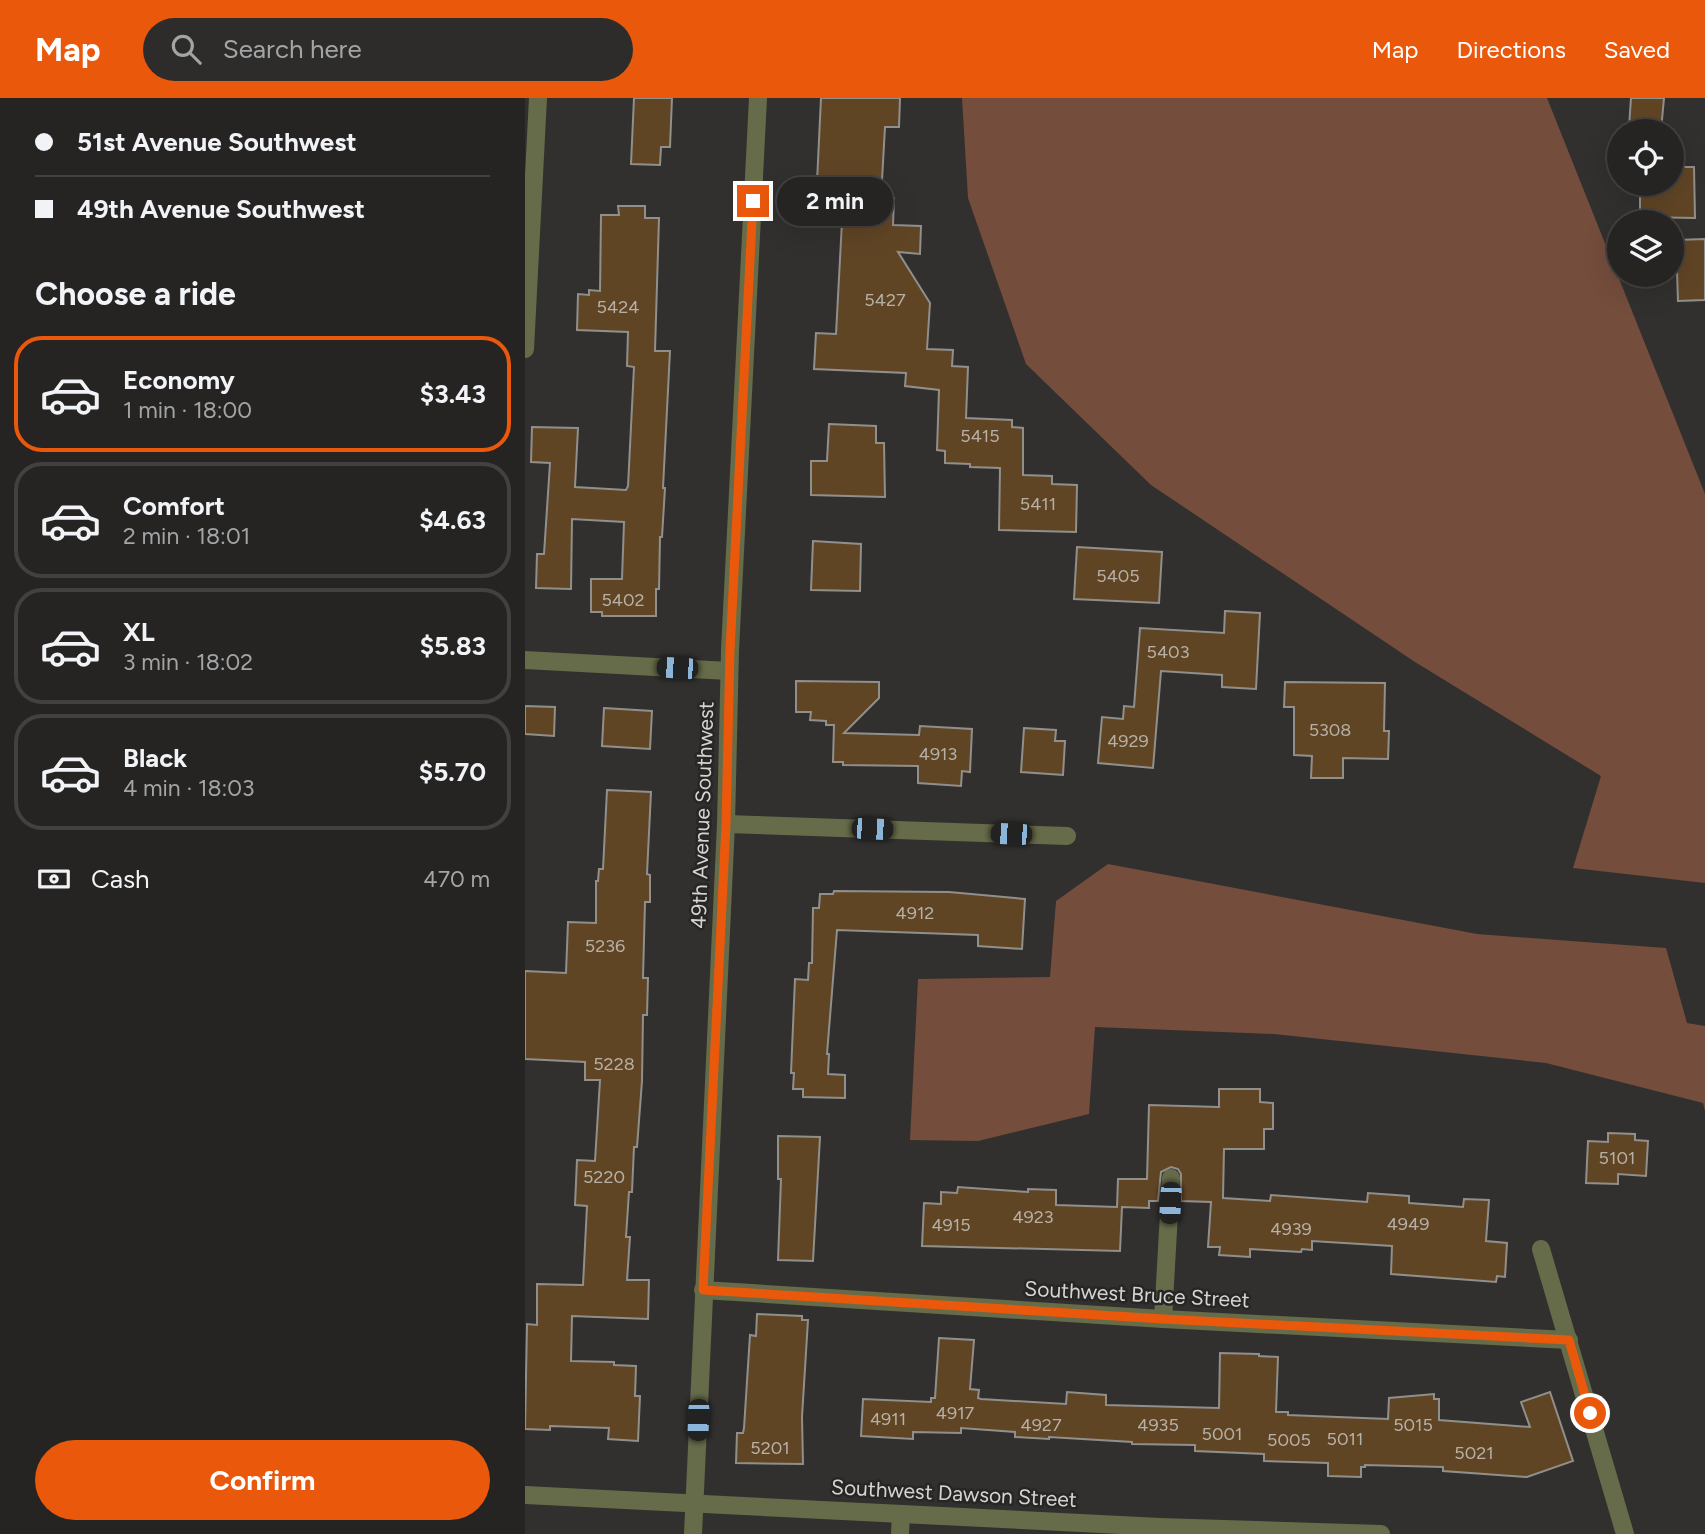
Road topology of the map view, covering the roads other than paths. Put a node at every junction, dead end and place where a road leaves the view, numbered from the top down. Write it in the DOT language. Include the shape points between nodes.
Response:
graph roads {
  1 [pos="538,98"];
  2 [pos="758,98"];
  3 [pos="525,349"];
  4 [pos="525,660"];
  5 [pos="729,670"];
  6 [pos="726,824"];
  7 [pos="1067,836"];
  8 [pos="1171,1178"];
  9 [pos="1541,1249"];
  10 [pos="703,1290"];
  11 [pos="1163,1319"];
  12 [pos="1569,1340"];
  13 [pos="525,1495"];
  14 [pos="694,1503"];
  15 [pos="901,1514"];
  16 [pos="1160,1530"];
  17 [pos="693,1534"];
  18 [pos="900,1534"];
  19 [pos="1381,1534"];
  20 [pos="1625,1534"];
  1 -- 3 [label="street"];
  2 -- 5 [label="street, 49th Avenue Southwest"];
  4 -- 5 [label="street"];
  5 -- 6 [label="street, 49th Avenue Southwest"];
  6 -- 7 [label="street"];
  6 -- 10 [label="street, 49th Avenue Southwest"];
  8 -- 11 [label="street"];
  9 -- 12 [label="street"];
  10 -- 11 [label="street, Southwest Bruce Street"];
  10 -- 14 [label="street, 49th Avenue Southwest"];
  11 -- 12 [label="street, Southwest Bruce Street"];
  12 -- 20 [label="street"];
  13 -- 14 [label="street, Southwest Dawson Street"];
  14 -- 15 [label="street, Southwest Dawson Street"];
  14 -- 17 [label="street, 49th Avenue Southwest"];
  15 -- 16 [label="street, Southwest Dawson Street"];
  15 -- 18 [label="street"];
  16 -- 19 [label="street, Southwest Dawson Street"];
}
